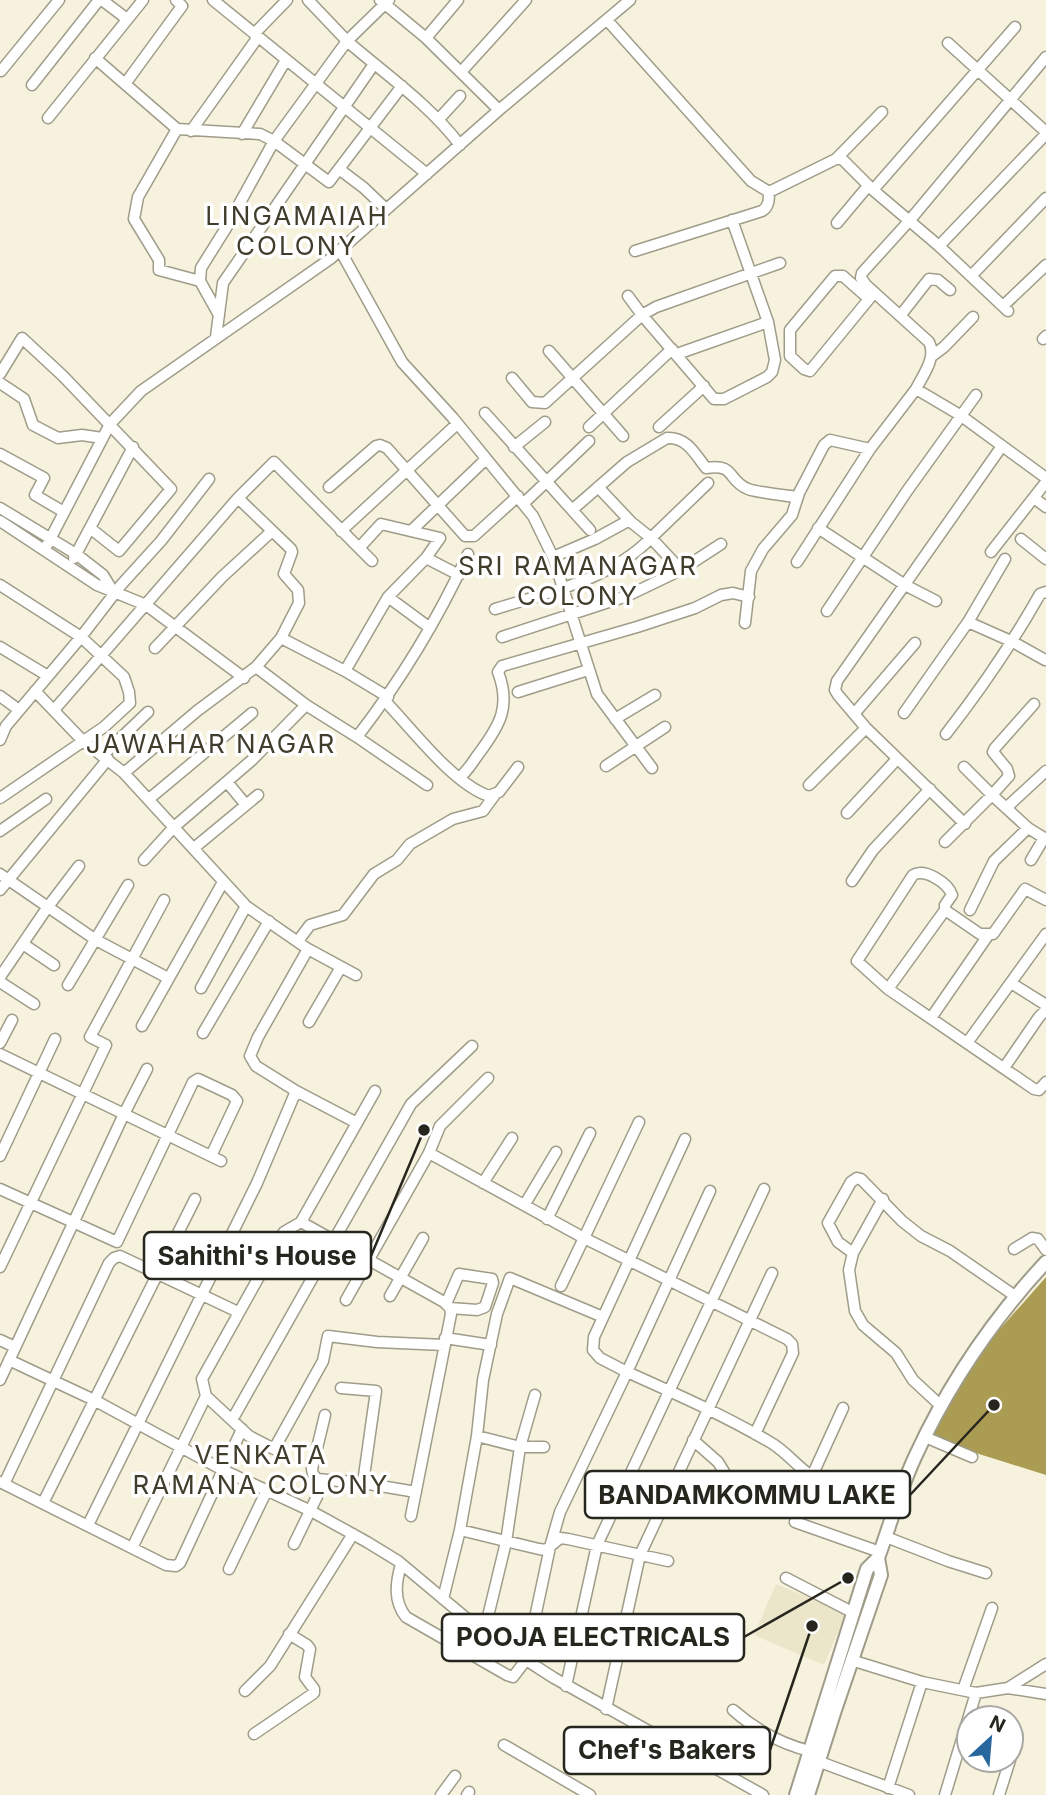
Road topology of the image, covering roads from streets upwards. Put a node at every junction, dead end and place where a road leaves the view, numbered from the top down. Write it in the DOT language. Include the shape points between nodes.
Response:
graph roads {
  1 [pos="59,0"];
  2 [pos="100,0"];
  3 [pos="143,0"];
  4 [pos="176,0"];
  5 [pos="213,0"];
  6 [pos="287,0"];
  7 [pos="308,0"];
  8 [pos="458,0"];
  9 [pos="526,0"];
  10 [pos="630,0"];
  11 [pos="385,2"];
  12 [pos="127,19"];
  13 [pos="607,20"];
  14 [pos="1015,27"];
  15 [pos="256,35"];
  16 [pos="426,38"];
  17 [pos="346,41"];
  18 [pos="948,43"];
  19 [pos="1046,57"];
  20 [pos="95,58"];
  21 [pos="286,60"];
  22 [pos="374,64"];
  23 [pos="979,70"];
  24 [pos="1,71"];
  25 [pos="461,72"];
  26 [pos="316,82"];
  27 [pos="125,84"];
  28 [pos="32,85"];
  29 [pos="402,86"];
  30 [pos="460,96"];
  31 [pos="1011,99"];
  32 [pos="343,106"];
  33 [pos="499,110"];
  34 [pos="882,112"];
  35 [pos="48,118"];
  36 [pos="438,120"];
  37 [pos="370,128"];
  38 [pos="177,129"];
  39 [pos="191,131"];
  40 [pos="1046,133"];
  41 [pos="242,134"];
  42 [pos="274,141"];
  43 [pos="460,145"];
  44 [pos="836,159"];
  45 [pos="304,162"];
  46 [pos="339,169"];
  47 [pos="427,174"];
  48 [pos="870,188"];
  49 [pos="769,192"];
  50 [pos="1046,198"];
  51 [pos="386,209"];
  52 [pos="732,220"];
  53 [pos="910,220"];
  54 [pos="837,223"];
  55 [pos="939,246"];
  56 [pos="340,250"];
  57 [pos="635,251"];
  58 [pos="780,263"];
  59 [pos="1046,265"];
  60 [pos="750,275"];
  61 [pos="972,275"];
  62 [pos="200,281"];
  63 [pos="950,290"];
  64 [pos="628,296"];
  65 [pos="871,296"];
  66 [pos="219,315"];
  67 [pos="642,315"];
  68 [pos="900,316"];
  69 [pos="972,317"];
  70 [pos="768,322"];
  71 [pos="216,337"];
  72 [pos="549,351"];
  73 [pos="675,352"];
  74 [pos="932,356"];
  75 [pos="0,374"];
  76 [pos="512,378"];
  77 [pos="572,380"];
  78 [pos="0,383"];
  79 [pos="704,386"];
  80 [pos="916,389"];
  81 [pos="976,395"];
  82 [pos="485,413"];
  83 [pos="604,415"];
  84 [pos="960,415"];
  85 [pos="545,422"];
  86 [pos="110,424"];
  87 [pos="457,424"];
  88 [pos="589,426"];
  89 [pos="659,428"];
  90 [pos="623,436"];
  91 [pos="102,438"];
  92 [pos="589,441"];
  93 [pos="1002,446"];
  94 [pos="133,447"];
  95 [pos="514,447"];
  96 [pos="870,449"];
  97 [pos="0,454"];
  98 [pos="486,459"];
  99 [pos="406,471"];
  100 [pos="209,479"];
  101 [pos="1046,480"];
  102 [pos="545,482"];
  103 [pos="708,483"];
  104 [pos="598,487"];
  105 [pos="329,488"];
  106 [pos="798,496"];
  107 [pos="238,498"];
  108 [pos="1034,498"];
  109 [pos="521,499"];
  110 [pos="439,504"];
  111 [pos="0,508"];
  112 [pos="1046,508"];
  113 [pos="572,510"];
  114 [pos="64,512"];
  115 [pos="0,522"];
  116 [pos="631,522"];
  117 [pos="90,528"];
  118 [pos="818,528"];
  119 [pos="412,530"];
  120 [pos="590,530"];
  121 [pos="341,531"];
  122 [pos="271,532"];
  123 [pos="651,538"];
  124 [pos="51,539"];
  125 [pos="1021,539"];
  126 [pos="720,544"];
  127 [pos="359,548"];
  128 [pos="45,549"];
  129 [pos="991,552"];
  130 [pos="76,554"];
  131 [pos="468,554"];
  132 [pos="553,557"];
  133 [pos="426,558"];
  134 [pos="861,558"];
  135 [pos="1005,559"];
  136 [pos="1046,559"];
  137 [pos="372,561"];
  138 [pos="797,562"];
  139 [pos="70,565"];
  140 [pos="681,570"];
  141 [pos="458,575"];
  142 [pos="0,585"];
  143 [pos="905,585"];
  144 [pos="563,588"];
  145 [pos="1046,592"];
  146 [pos="114,594"];
  147 [pos="388,597"];
  148 [pos="749,597"];
  149 [pos="936,601"];
  150 [pos="146,606"];
  151 [pos="495,609"];
  152 [pos="827,611"];
  153 [pos="573,613"];
  154 [pos="968,622"];
  155 [pos="745,623"];
  156 [pos="176,626"];
  157 [pos="430,628"];
  158 [pos="81,637"];
  159 [pos="502,637"];
  160 [pos="281,638"];
  161 [pos="581,642"];
  162 [pos="1013,642"];
  163 [pos="915,643"];
  164 [pos="0,646"];
  165 [pos="155,648"];
  166 [pos="101,656"];
  167 [pos="1045,660"];
  168 [pos="256,667"];
  169 [pos="588,670"];
  170 [pos="345,671"];
  171 [pos="48,676"];
  172 [pos="244,678"];
  173 [pos="35,691"];
  174 [pos="518,692"];
  175 [pos="655,695"];
  176 [pos="0,696"];
  177 [pos="386,699"];
  178 [pos="1034,704"];
  179 [pos="306,705"];
  180 [pos="19,710"];
  181 [pos="54,710"];
  182 [pos="148,712"];
  183 [pos="252,713"];
  184 [pos="904,713"];
  185 [pos="854,714"];
  186 [pos="615,719"];
  187 [pos="665,727"];
  188 [pos="866,728"];
  189 [pos="1,734"];
  190 [pos="946,734"];
  191 [pos="357,737"];
  192 [pos="82,740"];
  193 [pos="635,747"];
  194 [pos="105,757"];
  195 [pos="897,759"];
  196 [pos="606,766"];
  197 [pos="518,767"];
  198 [pos="964,767"];
  199 [pos="652,768"];
  200 [pos="1046,771"];
  201 [pos="124,773"];
  202 [pos="459,778"];
  203 [pos="227,782"];
  204 [pos="428,785"];
  205 [pos="809,785"];
  206 [pos="930,789"];
  207 [pos="258,795"];
  208 [pos="992,795"];
  209 [pos="494,796"];
  210 [pos="0,798"];
  211 [pos="46,799"];
  212 [pos="149,799"];
  213 [pos="246,805"];
  214 [pos="1006,808"];
  215 [pos="847,813"];
  216 [pos="965,824"];
  217 [pos="174,827"];
  218 [pos="1028,828"];
  219 [pos="0,831"];
  220 [pos="1045,838"];
  221 [pos="945,842"];
  222 [pos="194,848"];
  223 [pos="144,860"];
  224 [pos="1031,860"];
  225 [pos="79,866"];
  226 [pos="4,877"];
  227 [pos="852,881"];
  228 [pos="223,882"];
  229 [pos="128,885"];
  230 [pos="0,890"];
  231 [pos="164,900"];
  232 [pos="1046,900"];
  233 [pos="246,906"];
  234 [pos="47,908"];
  235 [pos="945,910"];
  236 [pos="970,910"];
  237 [pos="269,921"];
  238 [pos="989,934"];
  239 [pos="1046,934"];
  240 [pos="96,940"];
  241 [pos="298,941"];
  242 [pos="23,944"];
  243 [pos="308,949"];
  244 [pos="132,960"];
  245 [pos="54,965"];
  246 [pos="341,967"];
  247 [pos="356,975"];
  248 [pos="168,978"];
  249 [pos="0,979"];
  250 [pos="1011,983"];
  251 [pos="68,985"];
  252 [pos="201,988"];
  253 [pos="888,989"];
  254 [pos="34,1004"];
  255 [pos="1046,1005"];
  256 [pos="1046,1010"];
  257 [pos="932,1018"];
  258 [pos="12,1020"];
  259 [pos="309,1022"];
  260 [pos="142,1026"];
  261 [pos="203,1033"];
  262 [pos="55,1039"];
  263 [pos="0,1042"];
  264 [pos="967,1043"];
  265 [pos="472,1046"];
  266 [pos="0,1054"];
  267 [pos="1004,1068"];
  268 [pos="147,1069"];
  269 [pos="38,1073"];
  270 [pos="488,1078"];
  271 [pos="1046,1082"];
  272 [pos="296,1091"];
  273 [pos="375,1091"];
  274 [pos="81,1094"];
  275 [pos="124,1114"];
  276 [pos="639,1122"];
  277 [pos="358,1123"];
  278 [pos="590,1133"];
  279 [pos="168,1136"];
  280 [pos="512,1138"];
  281 [pos="685,1139"];
  282 [pos="556,1152"];
  283 [pos="429,1153"];
  284 [pos="0,1156"];
  285 [pos="483,1183"];
  286 [pos="0,1189"];
  287 [pos="764,1189"];
  288 [pos="710,1191"];
  289 [pos="195,1199"];
  290 [pos="883,1199"];
  291 [pos="31,1203"];
  292 [pos="525,1205"];
  293 [pos="547,1219"];
  294 [pos="301,1222"];
  295 [pos="74,1223"];
  296 [pos="423,1238"];
  297 [pos="584,1238"];
  298 [pos="333,1240"];
  299 [pos="1014,1250"];
  300 [pos="1046,1250"];
  301 [pos="853,1253"];
  302 [pos="368,1260"];
  303 [pos="629,1262"];
  304 [pos="1046,1262"];
  305 [pos="0,1267"];
  306 [pos="772,1273"];
  307 [pos="158,1274"];
  308 [pos="400,1278"];
  309 [pos="668,1282"];
  310 [pos="561,1286"];
  311 [pos="202,1295"];
  312 [pos="390,1296"];
  313 [pos="1015,1296"];
  314 [pos="346,1300"];
  315 [pos="712,1301"];
  316 [pos="448,1306"];
  317 [pos="238,1312"];
  318 [pos="603,1317"];
  319 [pos="750,1320"];
  320 [pos="0,1340"];
  321 [pos="444,1342"];
  322 [pos="491,1345"];
  323 [pos="15,1347"];
  324 [pos="9,1360"];
  325 [pos="627,1371"];
  326 [pos="0,1380"];
  327 [pos="53,1381"];
  328 [pos="341,1388"];
  329 [pos="669,1391"];
  330 [pos="535,1395"];
  331 [pos="206,1396"];
  332 [pos="94,1400"];
  333 [pos="941,1406"];
  334 [pos="843,1408"];
  335 [pos="709,1409"];
  336 [pos="325,1415"];
  337 [pos="232,1420"];
  338 [pos="138,1424"];
  339 [pos="242,1430"];
  340 [pos="755,1434"];
  341 [pos="477,1436"];
  342 [pos="925,1437"];
  343 [pos="693,1440"];
  344 [pos="180,1446"];
  345 [pos="520,1447"];
  346 [pos="544,1447"];
  347 [pos="972,1457"];
  348 [pos="223,1470"];
  349 [pos="812,1476"];
  350 [pos="324,1480"];
  351 [pos="2,1483"];
  352 [pos="363,1483"];
  353 [pos="732,1485"];
  354 [pos="267,1490"];
  355 [pos="416,1492"];
  356 [pos="43,1503"];
  357 [pos="897,1506"];
  358 [pos="311,1511"];
  359 [pos="411,1516"];
  360 [pos="796,1522"];
  361 [pos="88,1525"];
  362 [pos="460,1530"];
  363 [pos="353,1534"];
  364 [pos="886,1537"];
  365 [pos="506,1542"];
  366 [pos="294,1544"];
  367 [pos="597,1545"];
  368 [pos="133,1546"];
  369 [pos="550,1547"];
  370 [pos="640,1555"];
  371 [pos="879,1555"];
  372 [pos="668,1561"];
  373 [pos="401,1564"];
  374 [pos="229,1569"];
  375 [pos="986,1573"];
  376 [pos="786,1578"];
  377 [pos="443,1599"];
  378 [pos="992,1608"];
  379 [pos="851,1616"];
  380 [pos="863,1625"];
  381 [pos="484,1633"];
  382 [pos="289,1634"];
  383 [pos="526,1660"];
  384 [pos="851,1660"];
  385 [pos="1046,1664"];
  386 [pos="922,1682"];
  387 [pos="566,1686"];
  388 [pos="1008,1688"];
  389 [pos="245,1690"];
  390 [pos="963,1690"];
  391 [pos="976,1693"];
  392 [pos="1046,1694"];
  393 [pos="606,1709"];
  394 [pos="733,1710"];
  395 [pos="254,1734"];
  396 [pos="504,1745"];
  397 [pos="810,1751"];
  398 [pos="820,1762"];
  399 [pos="1005,1774"];
  400 [pos="455,1776"];
  401 [pos="891,1791"];
  402 [pos="585,1794"];
  403 [pos="441,1795"];
  404 [pos="763,1795"];
  405 [pos="796,1795"];
  406 [pos="808,1795"];
  407 [pos="909,1795"];
  408 [pos="945,1795"];
  409 [pos="999,1795"];
  1 -- 24 [label="street"];
  2 -- 12 [label="street"];
  2 -- 28 [label="street"];
  3 -- 12 [label="street"];
  4 -- 27 [label="street" via="182,6"];
  5 -- 15 [label="street"];
  6 -- 15 [label="street"];
  7 -- 17 [label="street"];
  8 -- 16 [label="street"];
  9 -- 25 [label="street"];
  10 -- 13 [label="street"];
  11 -- 16 [label="street"];
  11 -- 17 [label="street"];
  12 -- 20 [label="street"];
  13 -- 33 [label="street"];
  13 -- 49 [label="street" via="751,181"];
  14 -- 23 [label="street"];
  15 -- 21 [label="street"];
  15 -- 39 [label="street"];
  16 -- 25 [label="street"];
  17 -- 22 [label="street"];
  17 -- 26 [label="street"];
  18 -- 23 [label="street"];
  19 -- 31 [label="street"];
  20 -- 27 [label="street"];
  20 -- 35 [label="street"];
  21 -- 26 [label="street"];
  21 -- 41 [label="street"];
  22 -- 29 [label="street"];
  22 -- 32 [label="street"];
  23 -- 31 [label="street"];
  23 -- 48 [label="street"];
  25 -- 33 [label="street"];
  26 -- 32 [label="street"];
  26 -- 42 [label="street"];
  27 -- 38 [label="street"];
  29 -- 36 [label="street"];
  29 -- 37 [label="street"];
  30 -- 36 [label="street"];
  31 -- 40 [label="street"];
  31 -- 53 [label="street"];
  32 -- 37 [label="street"];
  32 -- 45 [label="street"];
  33 -- 43 [label="street"];
  34 -- 44 [label="street"];
  36 -- 43 [label="street"];
  37 -- 46 [label="street"];
  37 -- 47 [label="street"];
  38 -- 39 [label="street"];
  38 -- 62 [label="street" via="138,197 134,219 159,260 159,270"];
  39 -- 41 [label="street"];
  40 -- 55 [label="street"];
  41 -- 42 [label="street" via="260,134"];
  42 -- 45 [label="street"];
  42 -- 62 [label="street" via="201,268"];
  43 -- 47 [label="street"];
  44 -- 48 [label="street" via="846,162"];
  44 -- 49 [label="street"];
  45 -- 46 [label="street" via="329,181"];
  45 -- 66 [label="street" via="223,283"];
  46 -- 51 [label="street"];
  47 -- 51 [label="street"];
  48 -- 53 [label="street"];
  48 -- 54 [label="street"];
  49 -- 52 [label="street" via="766,209"];
  50 -- 61 [label="street"];
  51 -- 56 [label="street"];
  52 -- 57 [label="street"];
  52 -- 60 [label="street"];
  53 -- 55 [label="street"];
  53 -- 65 [label="street" via="862,274"];
  55 -- 61 [label="street"];
  56 -- 71 [label="street"];
  56 -- 87 [label="street" via="401,362"];
  58 -- 60 [label="street"];
  59 -- 61 [label="street" via="1005,309"];
  60 -- 67 [label="street"];
  60 -- 70 [label="street"];
  62 -- 66 [label="street"];
  63 -- 68 [label="street" via="929,279"];
  64 -- 67 [label="street"];
  65 -- 65 [label="street" via="810,371 790,356 790,330 835,276 843,276"];
  65 -- 68 [label="street"];
  66 -- 71 [label="street"];
  67 -- 73 [label="street"];
  67 -- 77 [label="street"];
  68 -- 74 [label="street" via="929,342"];
  69 -- 74 [label="street"];
  70 -- 73 [label="street"];
  70 -- 79 [label="street" via="775,360 772,372 719,400"];
  71 -- 86 [label="street" via="141,391"];
  72 -- 77 [label="street"];
  73 -- 79 [label="street"];
  73 -- 83 [label="street"];
  74 -- 80 [label="street"];
  75 -- 86 [label="street" via="22,338"];
  76 -- 77 [label="street" via="538,404"];
  77 -- 83 [label="street"];
  78 -- 91 [label="street" via="24,399 33,425 58,438"];
  79 -- 89 [label="street"];
  80 -- 84 [label="street"];
  80 -- 96 [label="street"];
  81 -- 84 [label="street"];
  82 -- 95 [label="street"];
  83 -- 88 [label="street"];
  83 -- 90 [label="street"];
  84 -- 93 [label="street"];
  84 -- 134 [label="street"];
  85 -- 95 [label="street"];
  86 -- 91 [label="street"];
  86 -- 94 [label="street"];
  87 -- 98 [label="street"];
  87 -- 99 [label="street"];
  91 -- 114 [label="street"];
  92 -- 102 [label="street"];
  93 -- 101 [label="street"];
  93 -- 143 [label="street"];
  94 -- 117 [label="street"];
  94 -- 117 [label="street" via="171,489 119,551"];
  95 -- 102 [label="street"];
  96 -- 106 [label="street" via="830,440"];
  96 -- 118 [label="street"];
  97 -- 114 [label="street" via="44,478 35,495"];
  98 -- 109 [label="street"];
  98 -- 110 [label="street"];
  99 -- 105 [label="street" via="380,445"];
  99 -- 110 [label="street"];
  99 -- 121 [label="street"];
  100 -- 146 [label="street"];
  101 -- 108 [label="street"];
  102 -- 109 [label="street"];
  102 -- 113 [label="street"];
  103 -- 123 [label="street"];
  104 -- 106 [label="street" via="640,453 674,437 686,442 706,468 727,468 747,489"];
  104 -- 113 [label="street"];
  104 -- 116 [label="street"];
  106 -- 148 [label="street" via="792,515 753,567"];
  107 -- 121 [label="street" via="274,462"];
  107 -- 122 [label="street"];
  107 -- 150 [label="street"];
  108 -- 112 [label="street"];
  108 -- 129 [label="street"];
  109 -- 110 [label="street" via="470,537"];
  109 -- 132 [label="street"];
  110 -- 119 [label="street"];
  111 -- 124 [label="street"];
  113 -- 120 [label="street"];
  114 -- 124 [label="street"];
  115 -- 128 [label="street"];
  116 -- 123 [label="street"];
  116 -- 132 [label="street"];
  117 -- 130 [label="street"];
  118 -- 134 [label="street"];
  118 -- 138 [label="street"];
  119 -- 127 [label="street" via="381,524"];
  119 -- 133 [label="street" via="440,538"];
  121 -- 127 [label="street"];
  122 -- 156 [label="street"];
  122 -- 160 [label="street" via="292,552 285,575 299,596"];
  123 -- 140 [label="street"];
  123 -- 144 [label="street" via="617,566"];
  124 -- 128 [label="street"];
  124 -- 130 [label="street"];
  125 -- 136 [label="street"];
  126 -- 140 [label="street"];
  127 -- 137 [label="street"];
  128 -- 139 [label="street"];
  130 -- 139 [label="street"];
  130 -- 146 [label="street" via="103,575"];
  131 -- 141 [label="street"];
  132 -- 144 [label="street"];
  133 -- 141 [label="street"];
  133 -- 147 [label="street"];
  134 -- 143 [label="street"];
  134 -- 152 [label="street"];
  135 -- 154 [label="street"];
  139 -- 146 [label="street"];
  140 -- 153 [label="street" via="627,596"];
  141 -- 157 [label="street"];
  142 -- 158 [label="street"];
  143 -- 149 [label="street"];
  143 -- 185 [label="street" via="837,681 835,690"];
  144 -- 151 [label="street"];
  144 -- 153 [label="street"];
  145 -- 162 [label="street" via="1040,594"];
  146 -- 150 [label="street"];
  146 -- 158 [label="street"];
  147 -- 157 [label="street"];
  147 -- 170 [label="street"];
  148 -- 155 [label="street"];
  148 -- 161 [label="street" via="721,595 695,608"];
  150 -- 156 [label="street"];
  150 -- 166 [label="street"];
  153 -- 159 [label="street"];
  153 -- 161 [label="street"];
  154 -- 162 [label="street"];
  154 -- 184 [label="street"];
  156 -- 165 [label="street"];
  156 -- 172 [label="street"];
  157 -- 177 [label="street"];
  158 -- 166 [label="street"];
  158 -- 171 [label="street"];
  160 -- 168 [label="street"];
  160 -- 170 [label="street"];
  161 -- 169 [label="street"];
  161 -- 202 [label="street" via="499,668 504,698 500,721"];
  162 -- 167 [label="street"];
  162 -- 190 [label="street"];
  163 -- 185 [label="street"];
  164 -- 171 [label="street"];
  166 -- 181 [label="street"];
  166 -- 192 [label="street" via="124,677 130,703"];
  168 -- 172 [label="street"];
  168 -- 179 [label="street"];
  169 -- 174 [label="street"];
  169 -- 186 [label="street" via="597,694"];
  170 -- 177 [label="street"];
  171 -- 173 [label="street"];
  172 -- 201 [label="street"];
  173 -- 180 [label="street"];
  173 -- 181 [label="street"];
  175 -- 186 [label="street"];
  176 -- 180 [label="street"];
  177 -- 191 [label="street"];
  177 -- 202 [label="street"];
  178 -- 208 [label="street" via="993,752 1009,776"];
  179 -- 191 [label="street"];
  179 -- 203 [label="street"];
  180 -- 189 [label="street"];
  181 -- 192 [label="street"];
  182 -- 194 [label="street"];
  183 -- 212 [label="street"];
  185 -- 188 [label="street"];
  186 -- 193 [label="street"];
  187 -- 193 [label="street"];
  188 -- 195 [label="street"];
  188 -- 205 [label="street"];
  191 -- 204 [label="street"];
  192 -- 194 [label="street"];
  192 -- 210 [label="street"];
  193 -- 196 [label="street"];
  193 -- 199 [label="street"];
  194 -- 201 [label="street"];
  194 -- 226 [label="street"];
  195 -- 206 [label="street"];
  195 -- 215 [label="street"];
  197 -- 209 [label="street"];
  198 -- 208 [label="street"];
  200 -- 214 [label="street"];
  201 -- 212 [label="street"];
  202 -- 209 [label="street"];
  203 -- 213 [label="street"];
  203 -- 217 [label="street"];
  206 -- 216 [label="street"];
  206 -- 227 [label="street" via="873,850"];
  207 -- 213 [label="street"];
  208 -- 214 [label="street"];
  208 -- 216 [label="street"];
  209 -- 241 [label="street" via="483,811 453,819 410,844 397,860 374,874 343,915 310,925"];
  211 -- 219 [label="street"];
  212 -- 217 [label="street"];
  213 -- 222 [label="street"];
  214 -- 218 [label="street"];
  216 -- 221 [label="street"];
  217 -- 222 [label="street"];
  217 -- 223 [label="street"];
  218 -- 220 [label="street"];
  218 -- 236 [label="street" via="994,861"];
  220 -- 224 [label="street"];
  222 -- 228 [label="street"];
  225 -- 234 [label="street"];
  226 -- 230 [label="street"];
  226 -- 234 [label="street"];
  228 -- 233 [label="street"];
  228 -- 248 [label="street"];
  229 -- 240 [label="street"];
  231 -- 244 [label="street"];
  232 -- 238 [label="street" via="1022,890"];
  233 -- 237 [label="street"];
  233 -- 252 [label="street"];
  234 -- 240 [label="street"];
  234 -- 242 [label="street"];
  235 -- 238 [label="street" via="980,934"];
  235 -- 253 [label="street"];
  235 -- 253 [label="street" via="950,889 924,872 913,875 857,961"];
  237 -- 241 [label="street"];
  237 -- 261 [label="street"];
  238 -- 257 [label="street"];
  239 -- 250 [label="street"];
  240 -- 244 [label="street"];
  240 -- 251 [label="street"];
  241 -- 243 [label="street"];
  242 -- 245 [label="street"];
  242 -- 249 [label="street"];
  243 -- 246 [label="street"];
  243 -- 272 [label="street" via="250,1056 256,1066"];
  244 -- 248 [label="street"];
  244 -- 274 [label="street" via="90,1037 106,1045"];
  246 -- 247 [label="street"];
  246 -- 259 [label="street"];
  248 -- 260 [label="street"];
  249 -- 254 [label="street"];
  250 -- 255 [label="street"];
  250 -- 264 [label="street"];
  253 -- 257 [label="street"];
  256 -- 267 [label="street"];
  257 -- 264 [label="street"];
  258 -- 263 [label="street"];
  262 -- 269 [label="street"];
  264 -- 267 [label="street"];
  265 -- 298 [label="street" via="411,1104"];
  266 -- 269 [label="street"];
  267 -- 271 [label="street" via="1034,1089"];
  268 -- 275 [label="street"];
  269 -- 274 [label="street"];
  269 -- 284 [label="street"];
  270 -- 283 [label="street" via="440,1126"];
  272 -- 277 [label="street"];
  272 -- 311 [label="street"];
  273 -- 277 [label="street"];
  274 -- 275 [label="street"];
  274 -- 291 [label="street"];
  275 -- 279 [label="street"];
  275 -- 295 [label="street"];
  276 -- 297 [label="street"];
  277 -- 294 [label="street"];
  278 -- 293 [label="street"];
  279 -- 279 [label="street" via="216,1159 237,1101 198,1079 194,1081"];
  279 -- 295 [label="street" via="118,1241"];
  280 -- 285 [label="street"];
  281 -- 303 [label="street"];
  282 -- 292 [label="street"];
  283 -- 285 [label="street"];
  283 -- 302 [label="street"];
  285 -- 292 [label="street"];
  286 -- 291 [label="street"];
  287 -- 315 [label="street"];
  288 -- 309 [label="street"];
  289 -- 307 [label="street"];
  290 -- 301 [label="street"];
  290 -- 301 [label="street" via="857,1178 828,1219 832,1234"];
  290 -- 313 [label="street" via="921,1236"];
  291 -- 295 [label="street"];
  291 -- 305 [label="street"];
  292 -- 293 [label="street"];
  293 -- 297 [label="street"];
  294 -- 298 [label="street"];
  294 -- 317 [label="street" via="284,1231"];
  295 -- 323 [label="street"];
  296 -- 308 [label="street"];
  297 -- 303 [label="street"];
  297 -- 310 [label="street"];
  298 -- 302 [label="street"];
  298 -- 337 [label="street"];
  299 -- 300 [label="street" via="1032,1238"];
  301 -- 333 [label="street" via="850,1289 863,1325 896,1353 914,1380"];
  302 -- 308 [label="street"];
  302 -- 314 [label="street"];
  303 -- 309 [label="street"];
  303 -- 318 [label="street"];
  304 -- 313 [label="street"];
  306 -- 319 [label="street"];
  307 -- 311 [label="street"];
  307 -- 327 [label="street" via="120,1256 114,1258"];
  307 -- 332 [label="street"];
  308 -- 312 [label="street"];
  308 -- 316 [label="street"];
  309 -- 315 [label="street"];
  309 -- 325 [label="street"];
  311 -- 317 [label="street"];
  311 -- 338 [label="street"];
  313 -- 333 [label="street" via="979,1343"];
  315 -- 319 [label="street"];
  315 -- 329 [label="street"];
  316 -- 316 [label="street" via="459,1274 492,1279 485,1307"];
  316 -- 321 [label="street" via="451,1314"];
  317 -- 331 [label="street" via="202,1379"];
  318 -- 322 [label="street" via="510,1278"];
  318 -- 325 [label="street" via="593,1350"];
  319 -- 335 [label="street"];
  319 -- 340 [label="street" via="787,1339 793,1353"];
  320 -- 323 [label="street"];
  321 -- 322 [label="street"];
  321 -- 339 [label="street" via="328,1336 323,1361 276,1448"];
  321 -- 355 [label="street"];
  322 -- 341 [label="street"];
  323 -- 324 [label="street"];
  324 -- 326 [label="street"];
  324 -- 327 [label="street"];
  325 -- 329 [label="street"];
  325 -- 369 [label="street" via="560,1512"];
  327 -- 332 [label="street"];
  327 -- 351 [label="street"];
  328 -- 352 [label="street" via="376,1391"];
  329 -- 335 [label="street"];
  329 -- 367 [label="street"];
  330 -- 345 [label="street"];
  331 -- 337 [label="street"];
  331 -- 344 [label="street"];
  332 -- 338 [label="street"];
  332 -- 356 [label="street"];
  333 -- 342 [label="street"];
  334 -- 349 [label="street"];
  335 -- 340 [label="street"];
  335 -- 343 [label="street"];
  336 -- 350 [label="street" via="312,1469 317,1479"];
  337 -- 339 [label="street"];
  338 -- 344 [label="street"];
  338 -- 361 [label="street"];
  339 -- 348 [label="street"];
  340 -- 349 [label="street"];
  341 -- 345 [label="street"];
  341 -- 362 [label="street"];
  342 -- 347 [label="street"];
  342 -- 357 [label="street"];
  343 -- 353 [label="street" via="718,1462"];
  343 -- 370 [label="street"];
  344 -- 348 [label="street"];
  344 -- 368 [label="street"];
  345 -- 346 [label="street"];
  345 -- 365 [label="street"];
  348 -- 354 [label="street"];
  348 -- 368 [label="street" via="180,1563 172,1566"];
  349 -- 357 [label="street" via="865,1500"];
  350 -- 352 [label="street"];
  350 -- 358 [label="street"];
  351 -- 356 [label="street"];
  352 -- 355 [label="street"];
  354 -- 358 [label="street"];
  354 -- 374 [label="street"];
  355 -- 359 [label="street"];
  356 -- 361 [label="street"];
  357 -- 364 [label="street"];
  358 -- 363 [label="street"];
  358 -- 366 [label="street"];
  360 -- 371 [label="street"];
  361 -- 368 [label="street"];
  362 -- 365 [label="street"];
  362 -- 377 [label="street"];
  363 -- 373 [label="street"];
  363 -- 382 [label="street"];
  364 -- 371 [label="street"];
  364 -- 375 [label="street"];
  365 -- 369 [label="street"];
  365 -- 381 [label="street"];
  367 -- 369 [label="street" via="560,1538"];
  367 -- 370 [label="street"];
  367 -- 387 [label="street"];
  369 -- 383 [label="street"];
  370 -- 372 [label="street"];
  370 -- 393 [label="street"];
  371 -- 379 [label="street" via="867,1569"];
  371 -- 380 [label="street" via="881,1575"];
  373 -- 377 [label="street"];
  373 -- 383 [label="street" via="396,1595 406,1617 507,1675 517,1675"];
  376 -- 379 [label="street"];
  377 -- 381 [label="street"];
  378 -- 390 [label="street"];
  379 -- 380 [label="street"];
  379 -- 397 [label="street"];
  380 -- 384 [label="street"];
  381 -- 383 [label="street"];
  382 -- 389 [label="street" via="267,1671"];
  382 -- 395 [label="street" via="310,1650 305,1677 314,1693"];
  383 -- 387 [label="street"];
  384 -- 386 [label="street"];
  384 -- 398 [label="street"];
  385 -- 388 [label="street"];
  386 -- 390 [label="street"];
  386 -- 401 [label="street"];
  387 -- 393 [label="street"];
  388 -- 391 [label="street"];
  388 -- 392 [label="street"];
  390 -- 391 [label="street"];
  391 -- 408 [label="street"];
  393 -- 404 [label="street"];
  394 -- 397 [label="street" via="766,1735"];
  396 -- 402 [label="street"];
  397 -- 405 [label="street"];
  398 -- 401 [label="street"];
  398 -- 406 [label="street"];
  399 -- 409 [label="street"];
  400 -- 403 [label="street"];
  401 -- 407 [label="street"];
}
